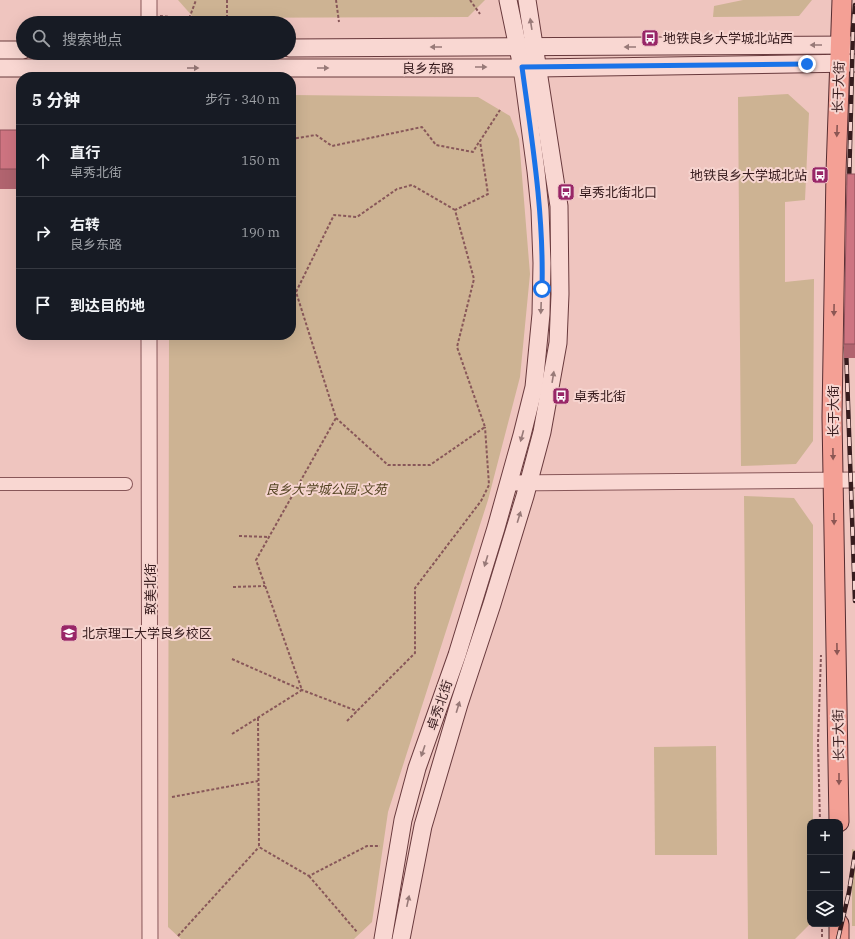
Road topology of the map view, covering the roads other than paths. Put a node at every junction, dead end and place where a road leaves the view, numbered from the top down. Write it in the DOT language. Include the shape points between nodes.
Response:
graph roads {
  1 [pos="508,0"];
  2 [pos="527,0"];
  3 [pos="842,0"];
  4 [pos="517,47"];
  5 [pos="535,47"];
  6 [pos="296,48"];
  7 [pos="0,50"];
  8 [pos="16,50"];
  9 [pos="847,54"];
  10 [pos="149,66"];
  11 [pos="0,68"];
  12 [pos="530,68"];
  13 [pos="149,340"];
  14 [pos="834,480"];
  15 [pos="855,480"];
  16 [pos="509,483"];
  17 [pos="528,483"];
  18 [pos="0,484"];
  19 [pos="126,484"];
  20 [pos="839,819"];
  21 [pos="839,927"];
  22 [pos="150,939"];
  23 [pos="383,939"];
  24 [pos="401,939"];
  25 [pos="840,939"];
  1 -- 4 [label="main road, 卓秀北街"];
  5 -- 2 [label="main road, one-way"];
  3 -- 9 [label="main road, 长于大街"];
  4 -- 5 [label="main road, 良乡东路"];
  4 -- 6 [label="main road, 良乡东路, one-way"];
  4 -- 12 [label="main road, 卓秀北街"];
  9 -- 5 [label="main road, 良乡东路, one-way"];
  5 -- 12 [label="main road"];
  7 -- 8 [label="main road"];
  9 -- 12 [label="main road, 良乡东路"];
  9 -- 14 [label="main road, 长于大街, one-way" via="834,271"];
  10 -- 11 [label="main road, 良乡东路"];
  10 -- 12 [label="main road, 良乡东路, one-way"];
  12 -- 16 [label="main road, 卓秀北街, one-way" via="540,210 541,300 534,387"];
  17 -- 12 [label="main road, one-way" via="550,391 558,343 560,294 559,206"];
  13 -- 22 [label="street, 致美北街"];
  14 -- 15 [label="street"];
  14 -- 17 [label="street"];
  14 -- 20 [label="main road, 长于大街, one-way"];
  16 -- 17 [label="street"];
  16 -- 23 [label="main road, 卓秀北街, one-way" via="457,655 417,768 405,812"];
  24 -- 17 [label="main road, one-way" via="423,826 458,704 492,604"];
  18 -- 19 [label="street"];
  21 -- 25 [label="main road"];
}
